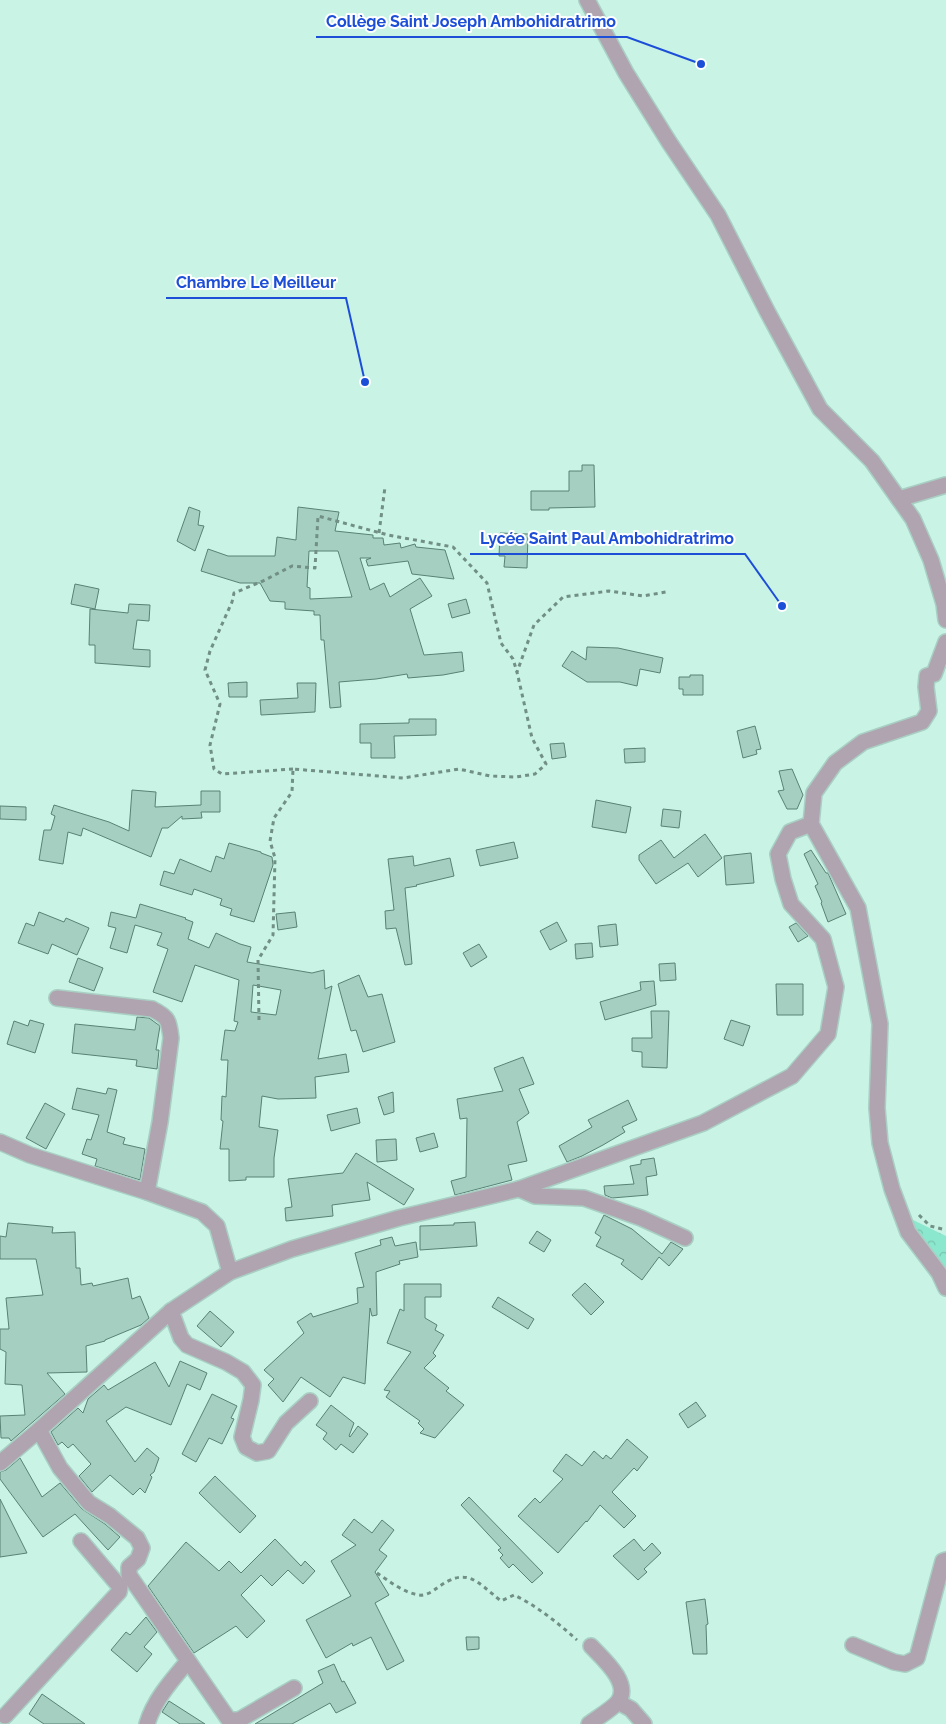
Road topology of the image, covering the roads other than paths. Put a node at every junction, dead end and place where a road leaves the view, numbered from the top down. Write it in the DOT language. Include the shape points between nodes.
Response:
graph roads {
  1 [pos="587,0"];
  2 [pos="946,485"];
  3 [pos="899,499"];
  4 [pos="946,620"];
  5 [pos="946,642"];
  6 [pos="811,824"];
  7 [pos="56,998"];
  8 [pos="0,1142"];
  9 [pos="519,1189"];
  10 [pos="148,1192"];
  11 [pos="685,1238"];
  12 [pos="230,1272"];
  13 [pos="946,1288"];
  14 [pos="171,1311"];
  15 [pos="310,1401"];
  16 [pos="39,1430"];
  17 [pos="0,1463"];
  18 [pos="81,1541"];
  19 [pos="946,1560"];
  20 [pos="853,1645"];
  21 [pos="591,1646"];
  22 [pos="188,1661"];
  23 [pos="294,1688"];
  24 [pos="618,1702"];
  25 [pos="6,1717"];
  26 [pos="147,1724"];
  27 [pos="589,1724"];
  28 [pos="644,1724"];
  1 -- 3 [label="street" via="631,81 718,216 820,408 872,461"];
  2 -- 3 [label="street"];
  3 -- 4 [label="street" via="913,519 931,560"];
  5 -- 6 [label="street" via="934,674 927,676 929,711 922,722 863,742 835,763 814,793"];
  6 -- 9 [label="street" via="790,832 778,854 791,904 823,939 836,987 828,1034 792,1076 703,1123"];
  6 -- 13 [label="street" via="858,908 880,1024 877,1108 880,1143 892,1189 908,1232 939,1273"];
  7 -- 10 [label="street" via="152,1009 165,1015 171,1038"];
  8 -- 10 [label="street" via="30,1156"];
  9 -- 11 [label="street" via="535,1196 584,1198 642,1218"];
  9 -- 12 [label="street" via="292,1249"];
  10 -- 12 [label="street" via="202,1212 217,1226"];
  12 -- 14 [label="street"];
  14 -- 15 [label="street" via="187,1345 243,1372 253,1385 242,1437 246,1447 257,1453 268,1451 286,1423"];
  14 -- 16 [label="street"];
  16 -- 17 [label="street"];
  16 -- 22 [label="street" via="60,1468 89,1503 137,1538 142,1548 138,1559 129,1567 129,1575"];
  18 -- 25 [label="street" via="120,1586 119,1592"];
  19 -- 20 [label="street" via="943,1561 917,1658 900,1663"];
  21 -- 24 [label="street" via="617,1674 622,1691"];
  22 -- 23 [label="street" via="229,1720 239,1720"];
  22 -- 26 [label="street" via="169,1682"];
  24 -- 27 [label="street"];
  24 -- 28 [label="street"];
}
